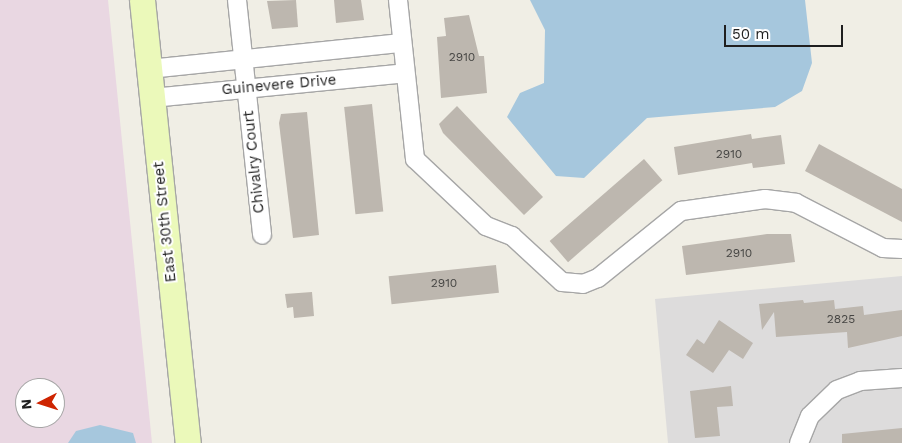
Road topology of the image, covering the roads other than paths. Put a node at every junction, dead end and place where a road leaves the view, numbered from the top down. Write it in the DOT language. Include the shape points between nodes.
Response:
graph roads {
  1 [pos="142,0"];
  2 [pos="237,0"];
  3 [pos="398,0"];
  4 [pos="403,57"];
  5 [pos="243,60"];
  6 [pos="149,70"];
  7 [pos="246,88"];
  8 [pos="152,98"];
  9 [pos="262,234"];
  10 [pos="902,249"];
  11 [pos="902,378"];
  12 [pos="188,443"];
  13 [pos="799,443"];
  1 -- 6 [label="main road, East 30th Street"];
  2 -- 5 [label="street, Chivalry Court"];
  3 -- 4 [label="street"];
  4 -- 5 [label="street, Guinevere Drive"];
  4 -- 7 [label="street, Guinevere Drive"];
  4 -- 10 [label="street" via="415,159 486,226 512,236 562,282 583,284 598,278 681,211 765,198 796,203 883,248"];
  5 -- 6 [label="street, Guinevere Drive"];
  5 -- 7 [label="street, Chivalry Court"];
  6 -- 8 [label="main road, East 30th Street"];
  7 -- 8 [label="street, Guinevere Drive"];
  7 -- 9 [label="street, Chivalry Court"];
  8 -- 12 [label="main road, East 30th Street"];
  11 -- 13 [label="street" via="842,387 814,411"];
}
